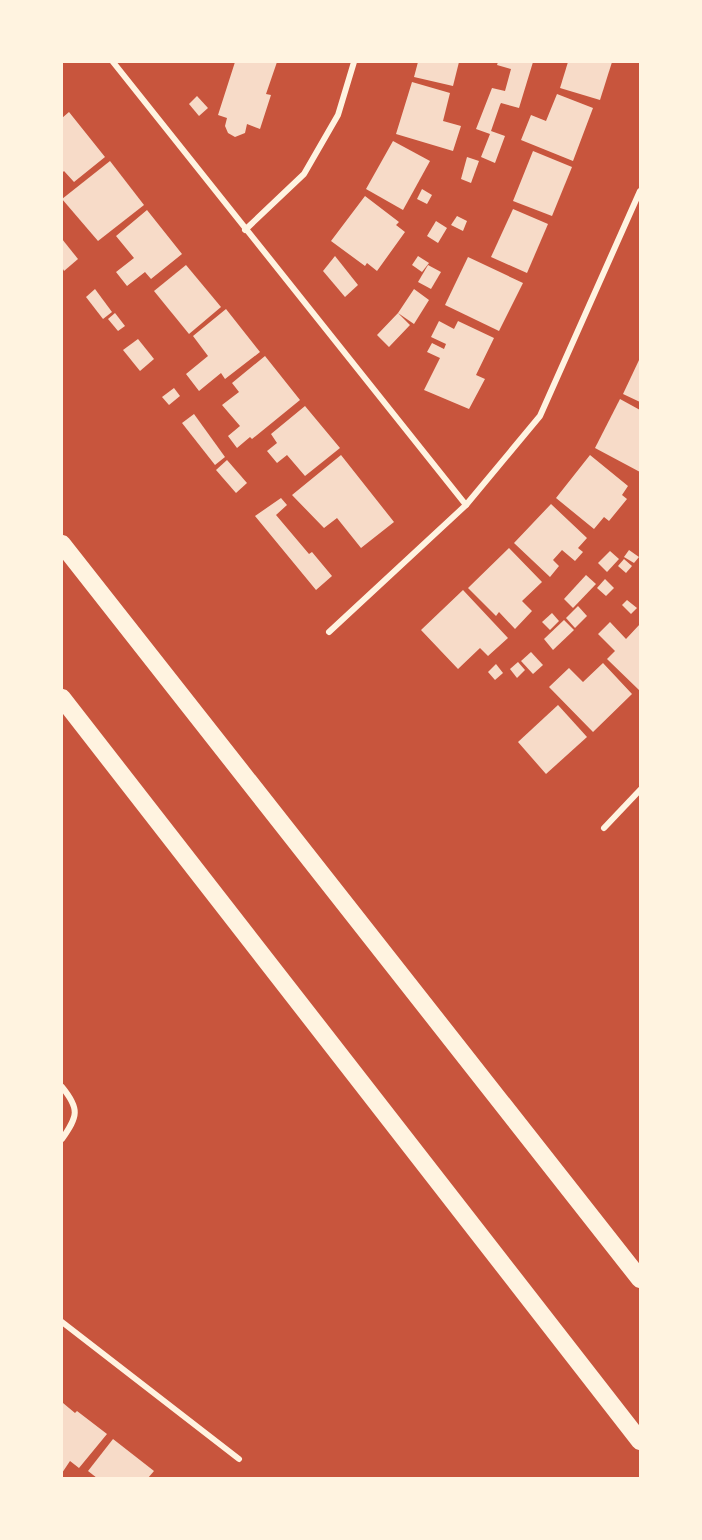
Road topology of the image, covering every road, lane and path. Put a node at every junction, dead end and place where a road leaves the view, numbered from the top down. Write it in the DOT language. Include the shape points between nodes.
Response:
graph roads {
  1 [pos="112,62"];
  2 [pos="354,62"];
  3 [pos="640,191"];
  4 [pos="245,230"];
  5 [pos="466,505"];
  6 [pos="62,544"];
  7 [pos="328,632"];
  8 [pos="62,698"];
  9 [pos="640,790"];
  10 [pos="604,828"];
  11 [pos="62,1087"];
  12 [pos="62,1139"];
  13 [pos="640,1279"];
  14 [pos="62,1322"];
  15 [pos="640,1441"];
  16 [pos="239,1459"];
  1 -- 4 [label="street"];
  2 -- 4 [label="street" via="338,115 304,174"];
  3 -- 5 [label="street" via="540,416"];
  4 -- 5 [label="street"];
  5 -- 7 [label="street"];
  6 -- 13 [label="highway"];
  8 -- 15 [label="highway"];
  9 -- 10 [label="street"];
  11 -- 12 [label="street" via="76,1109"];
  14 -- 16 [label="street"];
}
